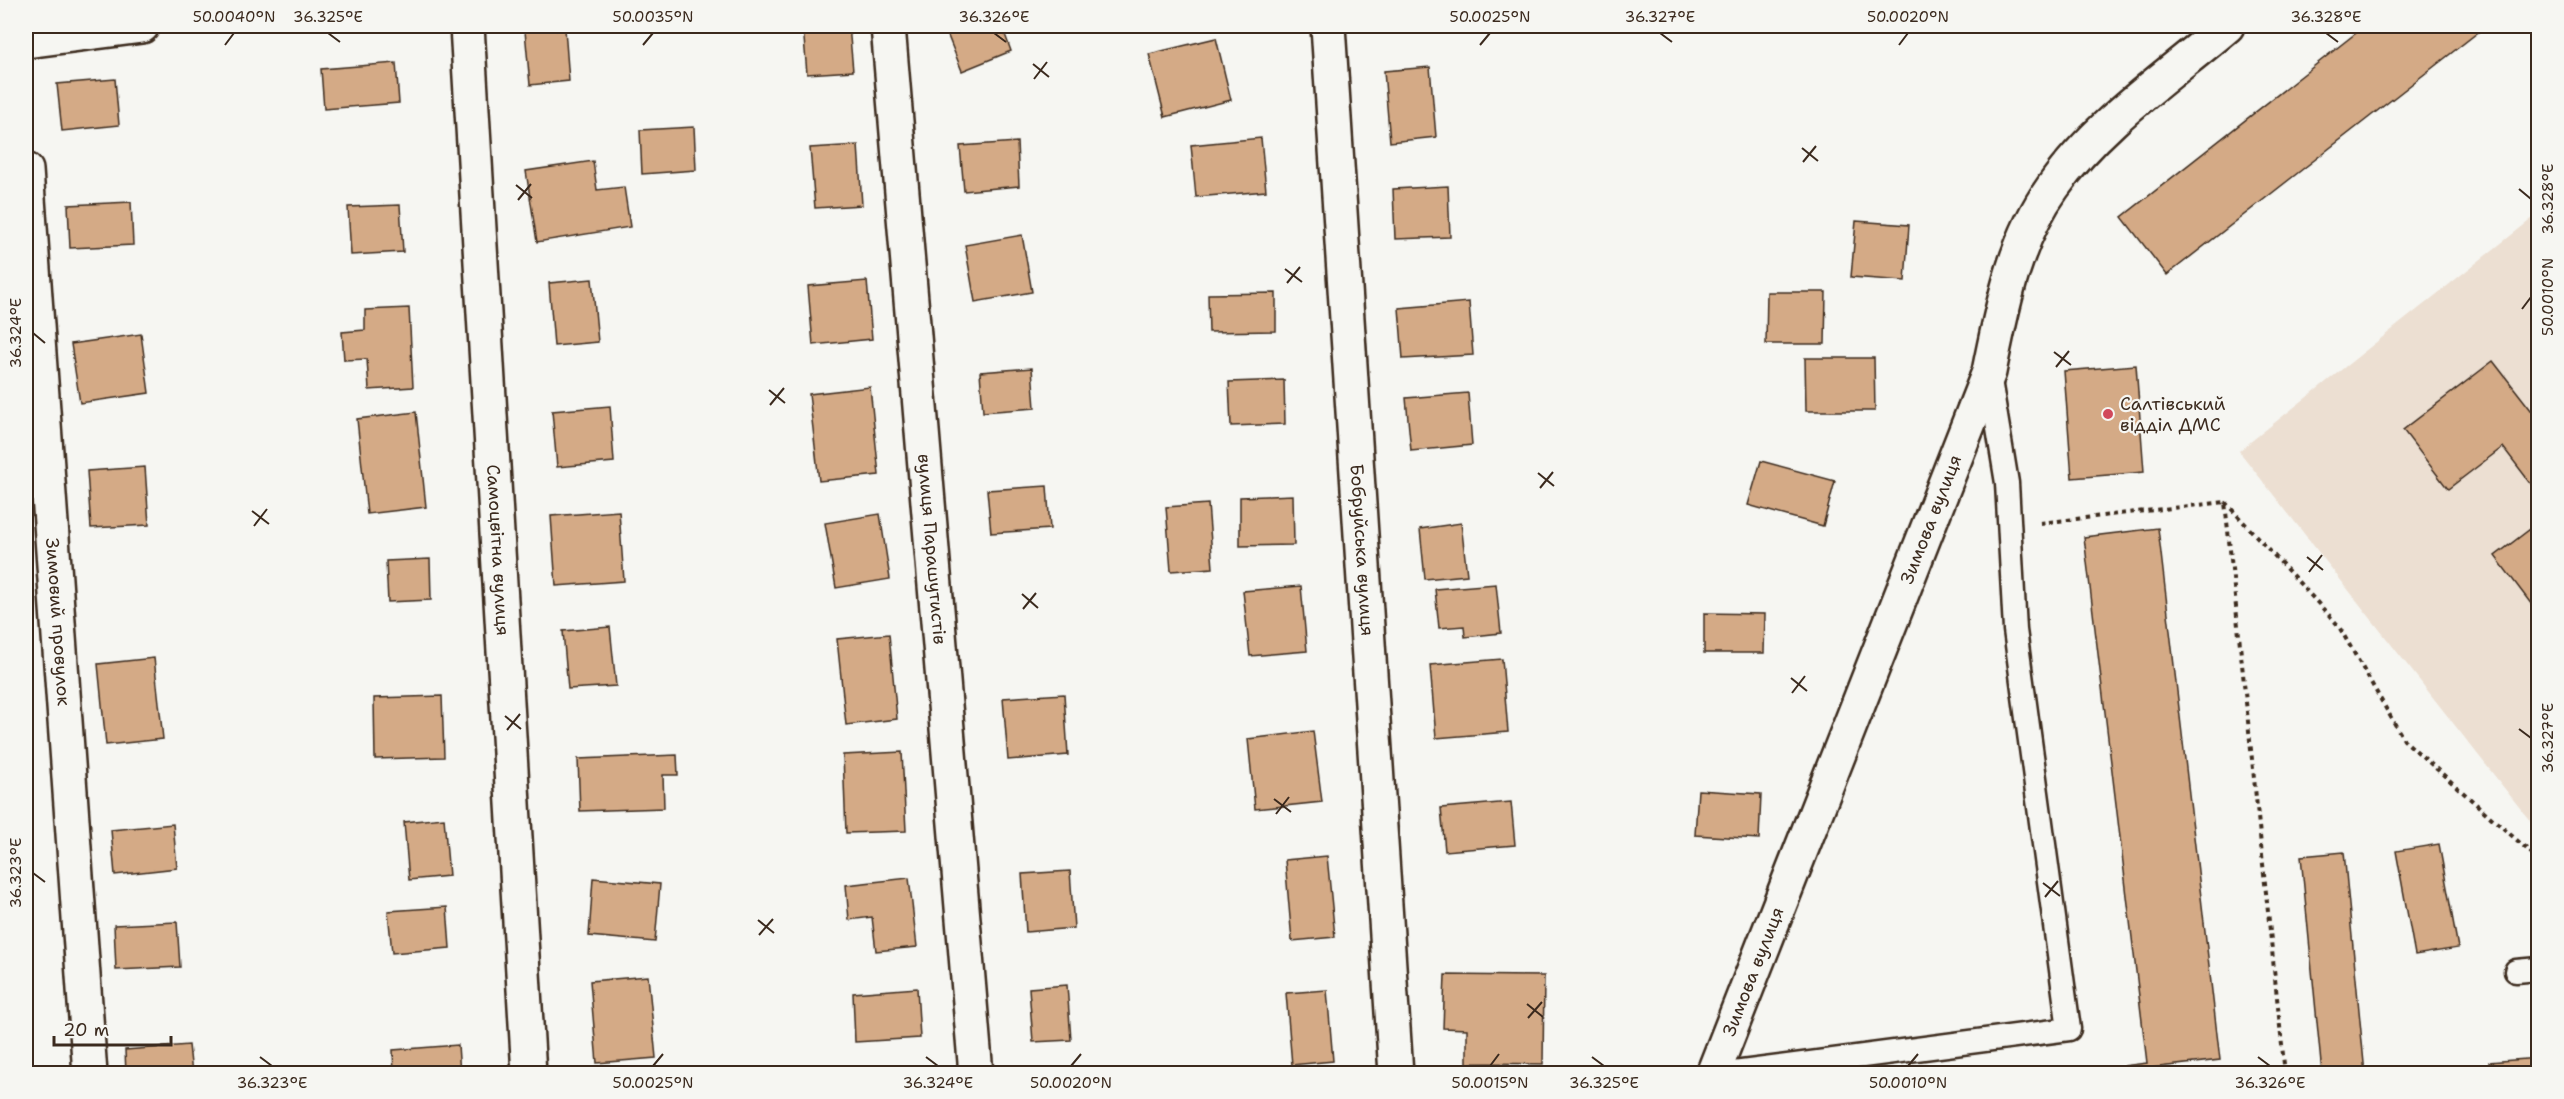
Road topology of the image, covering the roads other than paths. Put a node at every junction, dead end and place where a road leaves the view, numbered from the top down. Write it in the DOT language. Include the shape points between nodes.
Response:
graph roads {
  1 [pos="142,26"];
  2 [pos="467,26"];
  3 [pos="888,26"];
  4 [pos="1328,26"];
  5 [pos="2228,26"];
  6 [pos="26,41"];
  7 [pos="26,170"];
  8 [pos="1989,372"];
  9 [pos="2538,969"];
  10 [pos="2516,971"];
  11 [pos="90,1074"];
  12 [pos="529,1074"];
  13 [pos="976,1074"];
  14 [pos="1396,1074"];
  15 [pos="1713,1074"];
  16 [pos="1726,1074"];
  1 -- 6 [label="street"];
  2 -- 12 [label="street, Самоцвітна вулиця"];
  3 -- 13 [label="street, вулиця Парашутистів"];
  4 -- 14 [label="street, Бобруйська вулиця"];
  5 -- 8 [label="street, Зимова вулиця" via="2099,134 2052,188 2020,250 2002,304"];
  7 -- 11 [label="street, Зимовий провулок"];
  8 -- 15 [label="street, Зимова вулиця"];
  8 -- 16 [label="lane" via="2007,483 2015,630 2069,1029"];
  9 -- 10 [label="lane"];
}
